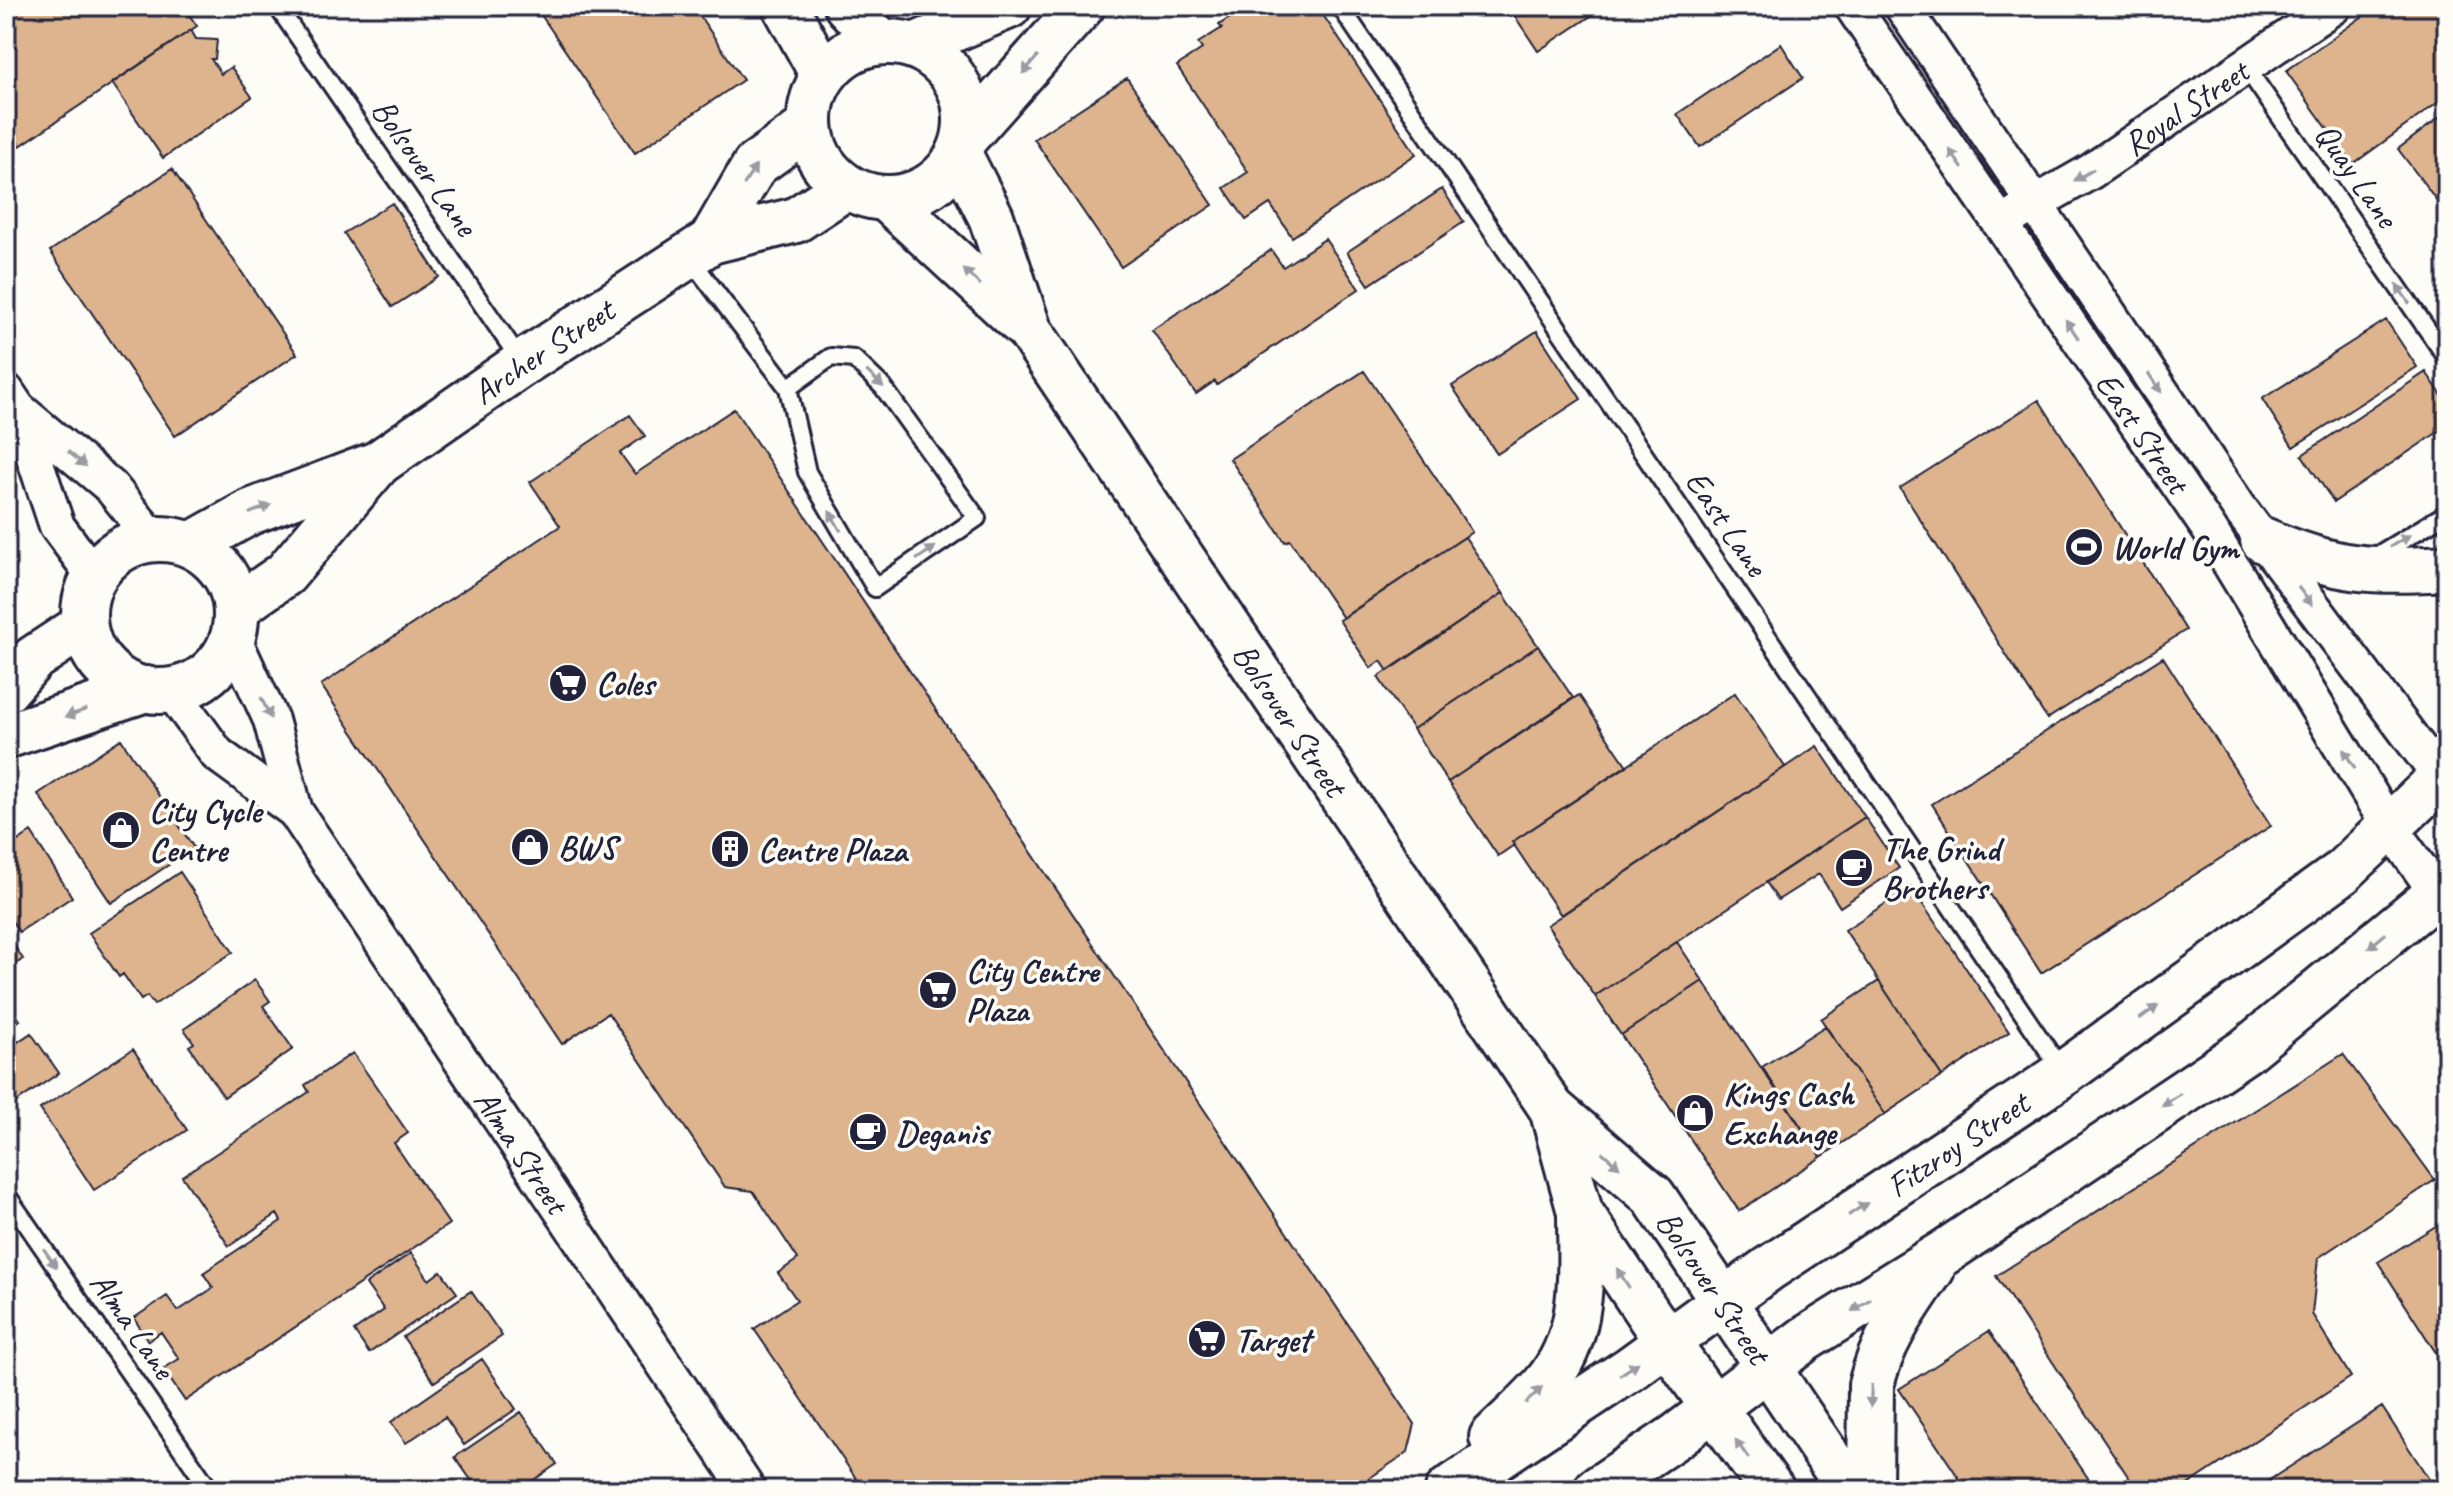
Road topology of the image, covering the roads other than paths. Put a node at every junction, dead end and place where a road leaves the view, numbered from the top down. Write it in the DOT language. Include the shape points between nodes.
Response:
graph roads {
  1 [pos="277,6"];
  2 [pos="785,6"];
  3 [pos="847,6"];
  4 [pos="1009,6"];
  5 [pos="1082,6"];
  6 [pos="1340,6"];
  7 [pos="1852,6"];
  8 [pos="1902,6"];
  9 [pos="2334,6"];
  10 [pos="898,44"];
  11 [pos="2245,66"];
  12 [pos="823,75"];
  13 [pos="809,126"];
  14 [pos="962,146"];
  15 [pos="846,187"];
  16 [pos="887,199"];
  17 [pos="2032,203"];
  18 [pos="2000,224"];
  19 [pos="700,248"];
  20 [pos="1029,330"];
  21 [pos="2447,358"];
  22 [pos="523,363"];
  23 [pos="788,388"];
  24 [pos="12,400"];
  25 [pos="377,464"];
  26 [pos="2447,513"];
  27 [pos="2263,540"];
  28 [pos="172,542"];
  29 [pos="2447,568"];
  30 [pos="2352,570"];
  31 [pos="94,576"];
  32 [pos="234,622"];
  33 [pos="84,625"];
  34 [pos="6,690"];
  35 [pos="158,690"];
  36 [pos="6,736"];
  37 [pos="2445,779"];
  38 [pos="295,811"];
  39 [pos="2389,826"];
  40 [pos="2444,894"];
  41 [pos="2063,1074"];
  42 [pos="1552,1109"];
  43 [pos="6,1194"];
  44 [pos="1580,1212"];
  45 [pos="1942,1254"];
  46 [pos="1724,1301"];
  47 [pos="1667,1342"];
  48 [pos="1768,1367"];
  49 [pos="1714,1408"];
  50 [pos="210,1490"];
  51 [pos="748,1490"];
  52 [pos="1439,1490"];
  53 [pos="1448,1490"];
  54 [pos="1596,1490"];
  55 [pos="1772,1490"];
  56 [pos="1850,1490"];
  57 [pos="1870,1490"];
  1 -- 22 [label="lane, Bolsover Lane"];
  2 -- 12 [label="main road"];
  3 -- 10 [label="main road"];
  4 -- 10 [label="main road"];
  5 -- 14 [label="main road, one-way"];
  6 -- 41 [label="lane, East Lane"];
  18 -- 7 [label="street, East Street, one-way"];
  8 -- 17 [label="street, East Street"];
  9 -- 11 [label="street, Royal Street"];
  10 -- 12 [label="main road" via="849,52"];
  10 -- 14 [label="main road" via="946,67 957,83 965,101"];
  11 -- 17 [label="street, Royal Street, one-way" via="2090,172"];
  21 -- 11 [label="lane, Quay Lane, one-way"];
  12 -- 13 [label="main road"];
  13 -- 15 [label="main road" via="821,161"];
  19 -- 13 [label="main road, Archer Street, one-way" via="755,165"];
  14 -- 16 [label="main road" via="947,173 930,187"];
  14 -- 20 [label="main road, Bolsover Street"];
  15 -- 16 [label="main road"];
  15 -- 19 [label="main road, Archer Street" via="796,220"];
  20 -- 16 [label="main road, Bolsover Street, one-way"];
  17 -- 18 [label="street, Royal Street"];
  17 -- 27 [label="street, East Street, one-way"];
  39 -- 18 [label="street, East Street, one-way" via="2209,529"];
  19 -- 22 [label="main road, Archer Street"];
  19 -- 23 [label="lane"];
  20 -- 42 [label="main road, Bolsover Street"];
  22 -- 25 [label="main road, Archer Street"];
  23 -- 23 [label="lane, one-way" via="831,357 854,359 883,387 977,518 875,588 807,472"];
  24 -- 28 [label="street, one-way"];
  24 -- 31 [label="street" via="57,526"];
  28 -- 25 [label="main road, Archer Street, one-way"];
  25 -- 32 [label="main road, Archer Street" via="285,574"];
  30 -- 26 [label="lane, one-way"];
  27 -- 30 [label="main road" via="2309,560"];
  27 -- 37 [label="street, East Street, one-way"];
  28 -- 31 [label="main road" via="130,545 109,557"];
  28 -- 32 [label="main road" via="222,570 232,588"];
  29 -- 30 [label="main road"];
  31 -- 33 [label="main road"];
  32 -- 35 [label="main road" via="224,656 210,672"];
  32 -- 38 [label="street, Alma Street, one-way" via="271,720"];
  33 -- 34 [label="main road" via="34,658"];
  33 -- 35 [label="main road" via="98,660 111,673"];
  35 -- 36 [label="main road, one-way"];
  35 -- 38 [label="street, Alma Street" via="217,754"];
  37 -- 39 [label="main road, Fitzroy Street"];
  38 -- 51 [label="street, Alma Street"];
  39 -- 40 [label="street, East Street"];
  41 -- 39 [label="main road, Fitzroy Street, one-way" via="2341,873"];
  40 -- 45 [label="main road, one-way" via="2245,1051"];
  46 -- 41 [label="main road, Fitzroy Street, one-way"];
  42 -- 44 [label="main road, Bolsover Street"];
  42 -- 46 [label="main road, Bolsover Street, one-way" via="1653,1196"];
  43 -- 50 [label="lane, Alma Lane, one-way"];
  47 -- 44 [label="main road, Bolsover Street, one-way"];
  52 -- 44 [label="main road, one-way" via="1546,1383 1573,1336 1581,1302"];
  45 -- 48 [label="main road, one-way"];
  45 -- 57 [label="main road, one-way" via="1888,1333 1875,1370"];
  46 -- 47 [label="main road, Fitzroy Street"];
  46 -- 48 [label="main road, Bolsover Street"];
  47 -- 49 [label="main road, Bolsover Street"];
  53 -- 47 [label="main road, Fitzroy Street, one-way"];
  48 -- 49 [label="main road"];
  48 -- 56 [label="main road, Bolsover Street"];
  49 -- 54 [label="main road"];
  55 -- 49 [label="main road, Bolsover Street, one-way"];
}
